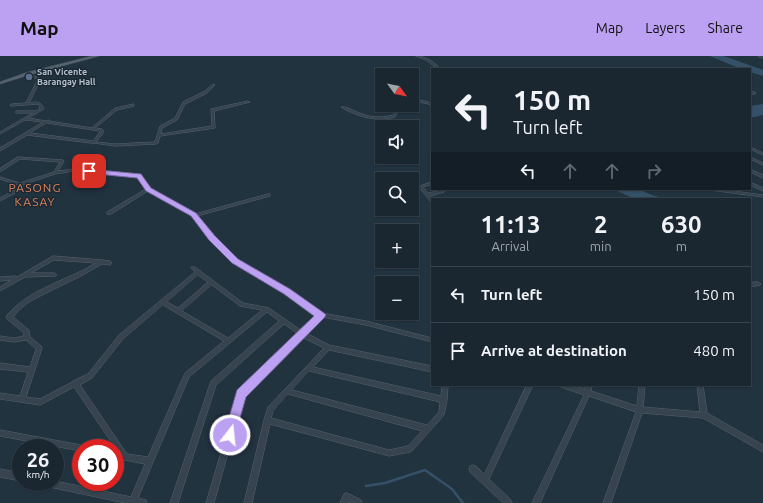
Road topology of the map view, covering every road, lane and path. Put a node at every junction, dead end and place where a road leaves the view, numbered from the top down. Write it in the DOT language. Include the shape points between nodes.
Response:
graph roads {
  1 [pos="96,56"];
  2 [pos="418,56"];
  3 [pos="439,68"];
  4 [pos="28,74"];
  5 [pos="0,83"];
  6 [pos="214,85"];
  7 [pos="751,93"];
  8 [pos="755,93"];
  9 [pos="419,101"];
  10 [pos="248,102"];
  11 [pos="26,103"];
  12 [pos="12,104"];
  13 [pos="431,104"];
  14 [pos="133,105"];
  15 [pos="343,107"];
  16 [pos="17,112"];
  17 [pos="36,112"];
  18 [pos="396,112"];
  19 [pos="26,119"];
  20 [pos="48,121"];
  21 [pos="93,128"];
  22 [pos="0,133"];
  23 [pos="28,134"];
  24 [pos="158,135"];
  25 [pos="93,143"];
  26 [pos="751,148"];
  27 [pos="0,150"];
  28 [pos="763,154"];
  29 [pos="751,158"];
  30 [pos="763,164"];
  31 [pos="0,171"];
  32 [pos="751,171"];
  33 [pos="55,173"];
  34 [pos="763,177"];
  35 [pos="0,178"];
  36 [pos="431,183"];
  37 [pos="20,184"];
  38 [pos="751,184"];
  39 [pos="148,189"];
  40 [pos="717,190"];
  41 [pos="738,190"];
  42 [pos="763,190"];
  43 [pos="443,191"];
  44 [pos="745,194"];
  45 [pos="269,195"];
  46 [pos="427,195"];
  47 [pos="763,196"];
  48 [pos="0,200"];
  49 [pos="431,200"];
  50 [pos="109,213"];
  51 [pos="194,215"];
  52 [pos="102,262"];
  53 [pos="110,263"];
  54 [pos="24,275"];
  55 [pos="54,275"];
  56 [pos="16,278"];
  57 [pos="0,279"];
  58 [pos="212,282"];
  59 [pos="758,284"];
  60 [pos="751,285"];
  61 [pos="0,288"];
  62 [pos="163,302"];
  63 [pos="267,309"];
  64 [pos="178,311"];
  65 [pos="321,315"];
  66 [pos="283,321"];
  67 [pos="302,334"];
  68 [pos="0,338"];
  69 [pos="27,338"];
  70 [pos="431,340"];
  71 [pos="228,341"];
  72 [pos="328,347"];
  73 [pos="0,366"];
  74 [pos="308,368"];
  75 [pos="431,369"];
  76 [pos="32,370"];
  77 [pos="75,383"];
  78 [pos="445,386"];
  79 [pos="530,386"];
  80 [pos="566,386"];
  81 [pos="589,386"];
  82 [pos="642,386"];
  83 [pos="700,386"];
  84 [pos="286,391"];
  85 [pos="587,394"];
  86 [pos="0,396"];
  87 [pos="22,400"];
  88 [pos="444,400"];
  89 [pos="640,410"];
  90 [pos="704,415"];
  91 [pos="267,420"];
  92 [pos="428,429"];
  93 [pos="0,433"];
  94 [pos="72,446"];
  95 [pos="763,449"];
  96 [pos="125,457"];
  97 [pos="149,462"];
  98 [pos="474,469"];
  99 [pos="0,473"];
  100 [pos="12,475"];
  101 [pos="485,479"];
  102 [pos="64,487"];
  103 [pos="133,501"];
  104 [pos="143,503"];
  105 [pos="174,503"];
  106 [pos="210,503"];
  107 [pos="248,503"];
  108 [pos="344,503"];
  109 [pos="358,503"];
  110 [pos="508,503"];
  111 [pos="536,503"];
  112 [pos="607,503"];
  1 -- 4 [label="main road"];
  2 -- 3 [label="street" via="428,59"];
  4 -- 5 [label="main road"];
  4 -- 11 [label="street" via="40,79"];
  6 -- 24 [label="street" via="184,104 176,119 162,125"];
  7 -- 8 [label="street"];
  9 -- 13 [label="street"];
  10 -- 24 [label="street" via="212,110 214,127"];
  11 -- 12 [label="street"];
  11 -- 17 [label="street" via="40,104 42,109"];
  14 -- 21 [label="street" via="116,109"];
  15 -- 18 [label="street" via="366,116 384,118 394,116"];
  16 -- 17 [label="street"];
  17 -- 19 [label="street"];
  19 -- 20 [label="street"];
  19 -- 22 [label="street"];
  20 -- 21 [label="street"];
  20 -- 23 [label="street"];
  21 -- 25 [label="street" via="102,132"];
  23 -- 25 [label="street"];
  23 -- 27 [label="street"];
  24 -- 25 [label="street" via="156,143"];
  26 -- 28 [label="street"];
  29 -- 30 [label="street"];
  31 -- 33 [label="street" via="19,158 62,161"];
  32 -- 34 [label="street"];
  33 -- 37 [label="street"];
  33 -- 39 [label="street" via="74,170 135,175 140,177"];
  35 -- 37 [label="street"];
  36 -- 46 [label="street" via="421,187"];
  37 -- 48 [label="street" via="20,189"];
  38 -- 42 [label="street"];
  39 -- 50 [label="street"];
  39 -- 51 [label="street"];
  40 -- 44 [label="street"];
  41 -- 44 [label="street"];
  43 -- 46 [label="street"];
  44 -- 47 [label="street"];
  45 -- 51 [label="street"];
  46 -- 49 [label="street"];
  51 -- 65 [label="street" via="235,261"];
  52 -- 53 [label="street"];
  52 -- 54 [label="street" via="53,258"];
  52 -- 69 [label="street" via="15,309 9,317 27,332"];
  54 -- 55 [label="street"];
  54 -- 56 [label="street"];
  56 -- 57 [label="street"];
  56 -- 61 [label="street"];
  58 -- 62 [label="street" via="196,270"];
  58 -- 63 [label="street" via="242,305"];
  58 -- 64 [label="street"];
  59 -- 60 [label="street"];
  62 -- 64 [label="street"];
  62 -- 77 [label="street" via="122,337 90,376"];
  63 -- 66 [label="street"];
  63 -- 71 [label="street"];
  64 -- 71 [label="street"];
  65 -- 67 [label="street"];
  65 -- 70 [label="street" via="366,323"];
  66 -- 67 [label="street"];
  66 -- 105 [label="street" via="213,383"];
  67 -- 72 [label="street"];
  67 -- 106 [label="street" via="241,394"];
  68 -- 69 [label="street"];
  69 -- 76 [label="street" via="39,348"];
  71 -- 97 [label="street" via="187,375"];
  72 -- 74 [label="street"];
  72 -- 75 [label="street"];
  73 -- 76 [label="street"];
  74 -- 84 [label="street"];
  74 -- 88 [label="street"];
  76 -- 87 [label="street"];
  77 -- 87 [label="street" via="40,402"];
  77 -- 96 [label="street"];
  78 -- 88 [label="street"];
  79 -- 101 [label="street"];
  80 -- 85 [label="street"];
  81 -- 85 [label="street"];
  82 -- 89 [label="street"];
  83 -- 90 [label="street"];
  84 -- 91 [label="street" via="270,409"];
  84 -- 92 [label="street"];
  85 -- 89 [label="street"];
  85 -- 111 [label="street"];
  86 -- 87 [label="street"];
  88 -- 92 [label="street" via="442,413"];
  89 -- 90 [label="street"];
  89 -- 112 [label="street"];
  90 -- 95 [label="street"];
  91 -- 92 [label="street" via="389,453 410,449"];
  91 -- 107 [label="street"];
  93 -- 94 [label="street"];
  96 -- 97 [label="street"];
  97 -- 103 [label="street"];
  98 -- 101 [label="street"];
  99 -- 100 [label="street"];
  101 -- 110 [label="street"];
  102 -- 103 [label="street"];
  103 -- 104 [label="street"];
  108 -- 109 [label="street" via="347,498"];
}
